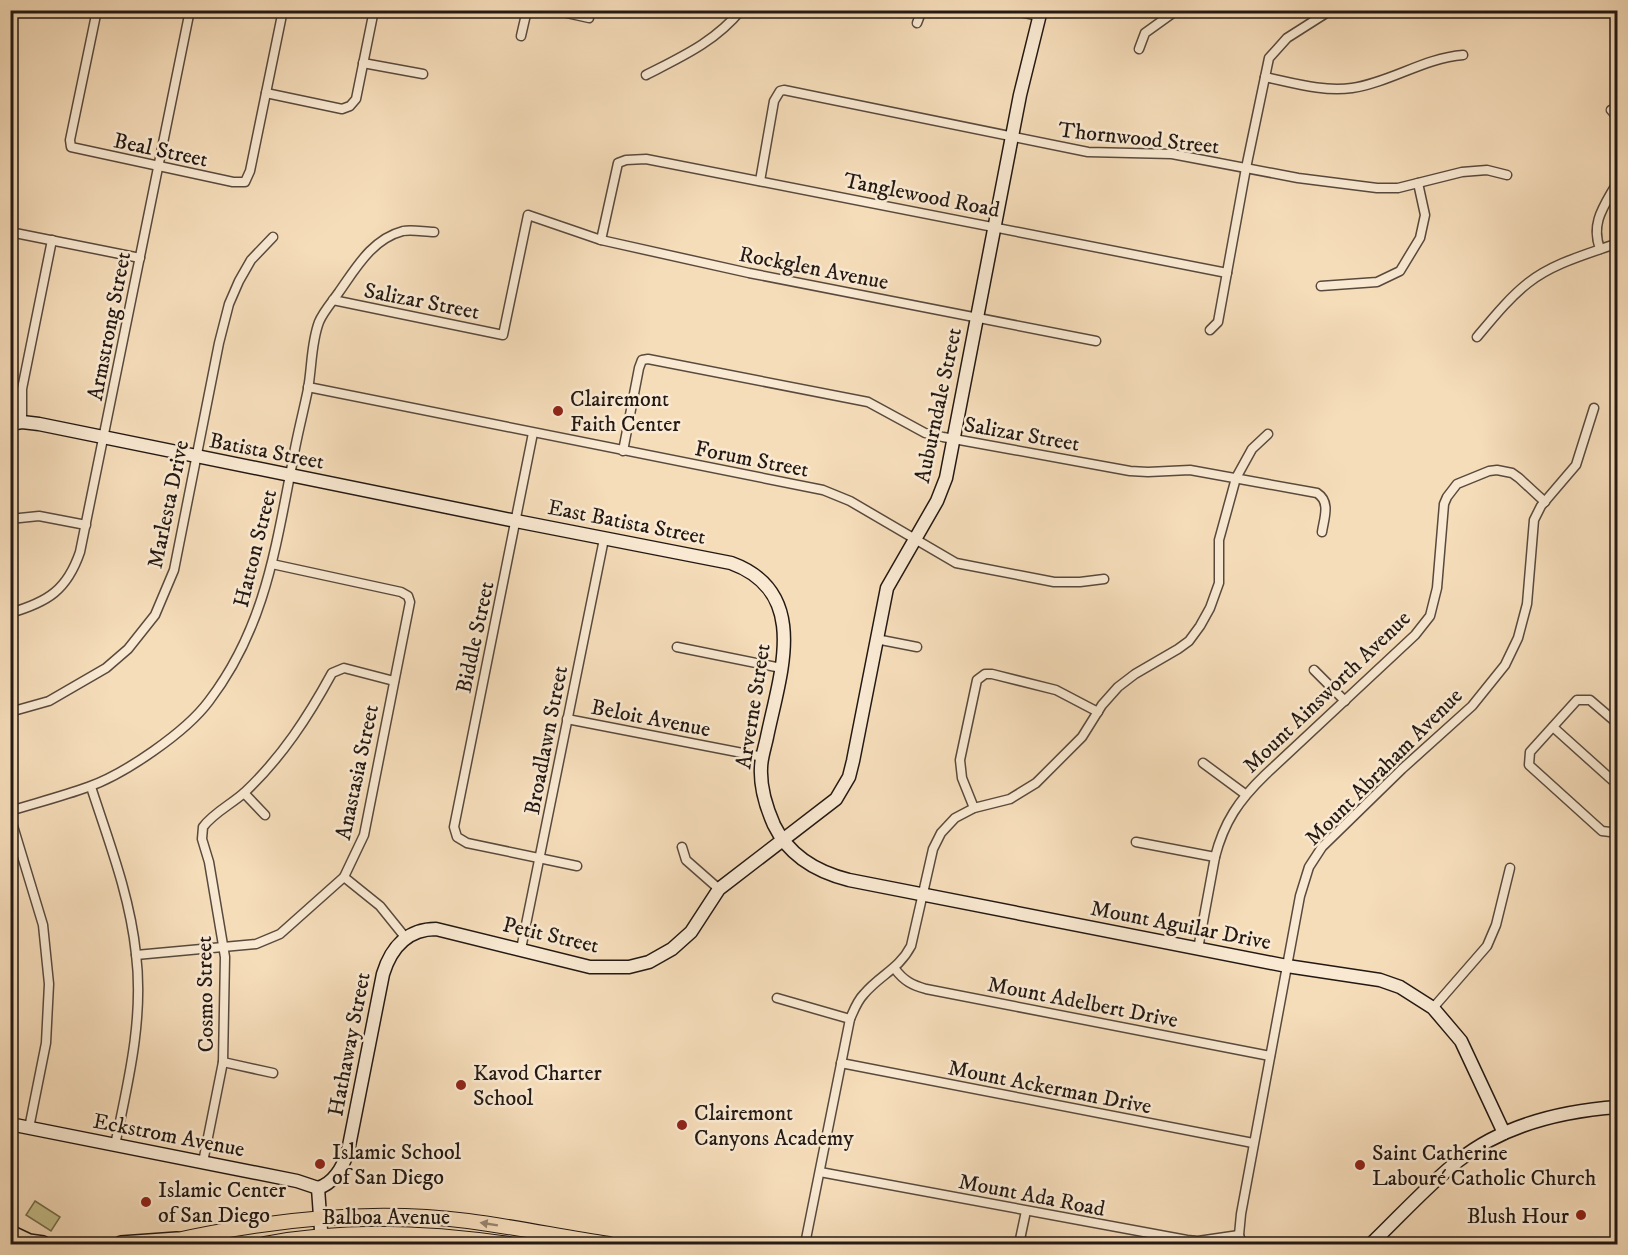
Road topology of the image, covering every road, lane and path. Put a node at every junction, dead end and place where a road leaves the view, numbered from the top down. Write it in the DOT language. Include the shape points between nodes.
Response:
graph roads {
  1 [pos="97,10"];
  2 [pos="190,10"];
  3 [pos="283,10"];
  4 [pos="374,10"];
  5 [pos="526,10"];
  6 [pos="553,10"];
  7 [pos="741,10"];
  8 [pos="922,10"];
  9 [pos="1010,10"];
  10 [pos="1176,10"];
  11 [pos="1331,10"];
  12 [pos="1040,13"];
  13 [pos="589,18"];
  14 [pos="917,23"];
  15 [pos="521,36"];
  16 [pos="1139,49"];
  17 [pos="1463,55"];
  18 [pos="363,63"];
  19 [pos="423,74"];
  20 [pos="646,75"];
  21 [pos="1265,77"];
  22 [pos="266,93"];
  23 [pos="1611,110"];
  24 [pos="1617,118"];
  25 [pos="1011,138"];
  26 [pos="158,166"];
  27 [pos="1246,168"];
  28 [pos="1507,175"];
  29 [pos="760,181"];
  30 [pos="1617,181"];
  31 [pos="1418,183"];
  32 [pos="994,227"];
  33 [pos="10,232"];
  34 [pos="434,232"];
  35 [pos="273,237"];
  36 [pos="52,240"];
  37 [pos="601,240"];
  38 [pos="1617,243"];
  39 [pos="1600,249"];
  40 [pos="140,258"];
  41 [pos="1227,273"];
  42 [pos="1321,286"];
  43 [pos="333,300"];
  44 [pos="976,318"];
  45 [pos="1210,330"];
  46 [pos="503,334"];
  47 [pos="1477,337"];
  48 [pos="1096,341"];
  49 [pos="308,387"];
  50 [pos="1594,408"];
  51 [pos="16,423"];
  52 [pos="533,433"];
  53 [pos="1268,434"];
  54 [pos="104,437"];
  55 [pos="954,439"];
  56 [pos="623,451"];
  57 [pos="197,457"];
  58 [pos="290,475"];
  59 [pos="1236,478"];
  60 [pos="1545,502"];
  61 [pos="10,519"];
  62 [pos="516,521"];
  63 [pos="86,525"];
  64 [pos="1322,532"];
  65 [pos="604,539"];
  66 [pos="914,539"];
  67 [pos="731,563"];
  68 [pos="272,564"];
  69 [pos="1104,579"];
  70 [pos="10,613"];
  71 [pos="876,639"];
  72 [pos="917,646"];
  73 [pos="678,647"];
  74 [pos="781,668"];
  75 [pos="1314,670"];
  76 [pos="394,681"];
  77 [pos="1345,701"];
  78 [pos="10,712"];
  79 [pos="1098,712"];
  80 [pos="567,718"];
  81 [pos="1617,724"];
  82 [pos="1553,727"];
  83 [pos="763,757"];
  84 [pos="1203,763"];
  85 [pos="1617,782"];
  86 [pos="91,787"];
  87 [pos="244,793"];
  88 [pos="1245,794"];
  89 [pos="974,808"];
  90 [pos="10,811"];
  91 [pos="265,815"];
  92 [pos="10,816"];
  93 [pos="1617,832"];
  94 [pos="783,841"];
  95 [pos="1136,842"];
  96 [pos="682,847"];
  97 [pos="1215,857"];
  98 [pos="539,858"];
  99 [pos="577,866"];
  100 [pos="1510,868"];
  101 [pos="344,876"];
  102 [pos="719,889"];
  103 [pos="922,895"];
  104 [pos="405,937"];
  105 [pos="224,947"];
  106 [pos="521,949"];
  107 [pos="1198,949"];
  108 [pos="136,955"];
  109 [pos="1287,966"];
  110 [pos="895,969"];
  111 [pos="777,998"];
  112 [pos="1433,1008"];
  113 [pos="850,1019"];
  114 [pos="1270,1056"];
  115 [pos="222,1062"];
  116 [pos="841,1063"];
  117 [pos="273,1073"];
  118 [pos="1617,1107"];
  119 [pos="10,1124"];
  120 [pos="29,1128"];
  121 [pos="1504,1133"];
  122 [pos="1253,1143"];
  123 [pos="115,1145"];
  124 [pos="203,1162"];
  125 [pos="820,1173"];
  126 [pos="318,1188"];
  127 [pos="1026,1211"];
  128 [pos="319,1218"];
  129 [pos="10,1233"];
  130 [pos="1239,1235"];
  131 [pos="177,1240"];
  132 [pos="321,1240"];
  133 [pos="43,1245"];
  134 [pos="121,1245"];
  135 [pos="159,1245"];
  136 [pos="264,1245"];
  137 [pos="508,1245"];
  138 [pos="609,1245"];
  139 [pos="806,1245"];
  140 [pos="1019,1245"];
  141 [pos="1242,1245"];
  142 [pos="1371,1245"];
  1 -- 26 [label="street, Beal Street" via="71,147"];
  2 -- 26 [label="street, Armstrong Street"];
  3 -- 22 [label="street"];
  4 -- 18 [label="street"];
  5 -- 15 [label="street"];
  6 -- 13 [label="street"];
  7 -- 20 [label="street" via="704,45"];
  8 -- 14 [label="street"];
  9 -- 12 [label="street"];
  10 -- 16 [label="street" via="1145,33"];
  11 -- 21 [label="street" via="1280,44 1269,58"];
  12 -- 25 [label="street, Auburndale Street"];
  17 -- 21 [label="street" via="1446,56 1354,88 1318,88"];
  18 -- 19 [label="street"];
  18 -- 22 [label="street" via="356,99 350,106 342,108"];
  21 -- 27 [label="street"];
  22 -- 26 [label="street, Beal Street" via="245,182"];
  23 -- 24 [label="street"];
  25 -- 27 [label="street, Thornwood Street" via="1088,152 1172,154"];
  25 -- 29 [label="street, Thornwood Street" via="784,90 774,101"];
  25 -- 32 [label="street, Auburndale Street"];
  26 -- 40 [label="street, Armstrong Street"];
  27 -- 31 [label="street, Thornwood Street" via="1377,188"];
  27 -- 41 [label="street"];
  28 -- 31 [label="street, Thornwood Street" via="1487,170 1462,172"];
  29 -- 32 [label="street, Tanglewood Road"];
  29 -- 37 [label="street, Tanglewood Road" via="646,159 626,160 618,163 615,170"];
  30 -- 39 [label="street" via="1596,221"];
  31 -- 42 [label="street" via="1425,214 1420,238 1400,271 1377,282"];
  32 -- 41 [label="street, Tanglewood Road"];
  32 -- 44 [label="street, Auburndale Street"];
  33 -- 36 [label="street"];
  34 -- 43 [label="street, Hatton Street" via="404,230 380,241"];
  35 -- 57 [label="street, Marlesta Drive" via="251,260 229,304"];
  36 -- 40 [label="street"];
  36 -- 51 [label="street"];
  37 -- 44 [label="street, Rockglen Avenue"];
  37 -- 46 [label="street, Rockglen Avenue" via="528,215"];
  38 -- 39 [label="street"];
  39 -- 47 [label="street" via="1530,281"];
  40 -- 54 [label="street, Armstrong Street"];
  41 -- 45 [label="street" via="1218,322"];
  43 -- 46 [label="street, Salizar Street"];
  43 -- 49 [label="street, Hatton Street" via="316,333"];
  44 -- 48 [label="street, Rockglen Avenue"];
  44 -- 55 [label="street, Auburndale Street"];
  49 -- 52 [label="street, Forum Street"];
  49 -- 58 [label="street, Hatton Street"];
  50 -- 60 [label="street, Mount Abraham Avenue" via="1576,465"];
  51 -- 54 [label="street, Batista Street"];
  52 -- 56 [label="street, Forum Street"];
  52 -- 62 [label="street, Biddle Street"];
  53 -- 59 [label="street" via="1252,449"];
  54 -- 57 [label="street, Batista Street"];
  54 -- 63 [label="street, Armstrong Street"];
  55 -- 56 [label="street, Salizar Street" via="925,433 868,402 648,358 642,360 639,368"];
  55 -- 59 [label="street, Salizar Street" via="1130,471 1190,470"];
  55 -- 66 [label="street, Auburndale Street" via="943,490"];
  56 -- 66 [label="street, Forum Street" via="823,490 850,501"];
  57 -- 58 [label="street, Batista Street"];
  57 -- 78 [label="street, Marlesta Drive" via="174,570 155,615 142,634 106,668 74,687 49,701"];
  58 -- 62 [label="street, Batista Street"];
  58 -- 68 [label="street, Hatton Street"];
  59 -- 64 [label="street, Salizar Street" via="1317,493 1326,506"];
  59 -- 79 [label="street" via="1218,540 1219,583 1200,626 1178,649 1118,687"];
  60 -- 77 [label="street, Mount Ainsworth Avenue" via="1512,473 1489,471 1457,484 1444,504 1437,588 1430,616"];
  60 -- 109 [label="street, Mount Abraham Avenue" via="1534,520 1527,604 1518,638 1505,665 1472,706 1322,847 1309,867 1300,896"];
  61 -- 63 [label="street" via="39,516"];
  62 -- 65 [label="street, East Batista Street"];
  62 -- 98 [label="street, Biddle Street" via="454,827 457,837 467,843"];
  63 -- 70 [label="street, Armstrong Street" via="75,569 60,589 42,602"];
  65 -- 67 [label="street, East Batista Street"];
  65 -- 80 [label="street, Broadlawn Street"];
  66 -- 69 [label="street, Forum Street" via="956,563 1054,582"];
  66 -- 71 [label="street, Auburndale Street" via="887,588"];
  67 -- 74 [label="street, Arverne Street" via="746,568 766,583 778,601 784,634"];
  68 -- 76 [label="street, Anastasia Street" via="408,596"];
  68 -- 86 [label="street, Hatton Street" via="250,634 208,703 148,755"];
  71 -- 72 [label="street"];
  71 -- 94 [label="street, Auburndale Street" via="846,783 836,799"];
  73 -- 74 [label="street"];
  74 -- 83 [label="street, Arverne Street"];
  75 -- 77 [label="street"];
  76 -- 87 [label="street" via="344,668 332,673 282,753"];
  76 -- 101 [label="street, Anastasia Street" via="364,835"];
  77 -- 88 [label="street, Mount Ainsworth Avenue"];
  79 -- 89 [label="street" via="1082,738 1036,783 1010,799"];
  79 -- 89 [label="street" via="1056,690 992,674 977,680 960,760 962,778"];
  80 -- 83 [label="street, Beloit Avenue"];
  80 -- 98 [label="street, Broadlawn Street"];
  81 -- 82 [label="street" via="1590,700 1581,698"];
  82 -- 85 [label="street"];
  82 -- 93 [label="street" via="1530,752 1529,765 1602,831"];
  83 -- 94 [label="street, Arverne Street" via="766,808"];
  84 -- 88 [label="street"];
  86 -- 90 [label="street, Hatton Street"];
  86 -- 108 [label="street" via="123,881"];
  87 -- 91 [label="street"];
  87 -- 105 [label="street, Cosmo Street" via="203,827 202,839"];
  88 -- 97 [label="street, Mount Ainsworth Avenue" via="1234,809"];
  89 -- 103 [label="street" via="941,833"];
  92 -- 120 [label="street" via="43,926 49,984 46,1043"];
  94 -- 102 [label="street, Petit Street"];
  94 -- 103 [label="street, Mount Aguilar Drive" via="800,858 831,875"];
  95 -- 97 [label="street"];
  96 -- 102 [label="street" via="686,860"];
  97 -- 107 [label="street, Mount Ainsworth Avenue"];
  98 -- 99 [label="street"];
  98 -- 106 [label="street, Broadlawn Street"];
  100 -- 112 [label="street" via="1487,946"];
  101 -- 104 [label="street" via="380,906"];
  101 -- 105 [label="street, Anastasia Street" via="280,934 256,944"];
  102 -- 106 [label="street, Petit Street" via="700,921 682,940 640,965 590,967"];
  103 -- 107 [label="street, Mount Aguilar Drive"];
  103 -- 110 [label="street" via="911,946"];
  104 -- 106 [label="street, Petit Street" via="428,929 446,930"];
  104 -- 126 [label="street, Hathaway Street" via="391,954 383,974 348,1151 330,1183"];
  105 -- 108 [label="street, Anastasia Street"];
  105 -- 115 [label="street, Cosmo Street"];
  107 -- 109 [label="street, Mount Aguilar Drive"];
  108 -- 123 [label="street" via="133,1058"];
  109 -- 112 [label="street, Mount Aguilar Drive" via="1380,980 1400,987"];
  109 -- 114 [label="street, Mount Abraham Avenue"];
  110 -- 113 [label="street" via="865,993"];
  110 -- 114 [label="street, Mount Adelbert Drive" via="911,985 926,989"];
  111 -- 113 [label="street"];
  112 -- 121 [label="street, Mount Aguilar Drive" via="1461,1041"];
  113 -- 116 [label="street"];
  114 -- 122 [label="street, Mount Abraham Avenue"];
  115 -- 117 [label="street"];
  115 -- 124 [label="street, Cosmo Street"];
  116 -- 122 [label="street, Mount Ackerman Drive"];
  116 -- 125 [label="street"];
  118 -- 121 [label="street" via="1560,1113"];
  119 -- 120 [label="street, Eckstrom Avenue"];
  120 -- 123 [label="street, Eckstrom Avenue"];
  121 -- 142 [label="street" via="1456,1162"];
  122 -- 130 [label="street, Mount Abraham Avenue"];
  123 -- 124 [label="street, Eckstrom Avenue"];
  124 -- 126 [label="street, Eckstrom Avenue"];
  125 -- 127 [label="street, Mount Ada Road"];
  125 -- 139 [label="street"];
  126 -- 128 [label="street"];
  127 -- 130 [label="street, Mount Ada Road" via="1187,1240"];
  127 -- 140 [label="street"];
  128 -- 131 [label="main road, Balboa Avenue"];
  128 -- 132 [label="street"];
  138 -- 128 [label="main road, Balboa Avenue, one-way" via="467,1221 372,1216"];
  129 -- 133 [label="highway"];
  130 -- 141 [label="street, Mount Abraham Avenue"];
  131 -- 134 [label="highway"];
  131 -- 135 [label="main road, Balboa Avenue"];
  132 -- 136 [label="main road, Balboa Avenue"];
  132 -- 137 [label="main road, Balboa Avenue" via="375,1233 433,1235"];
}
